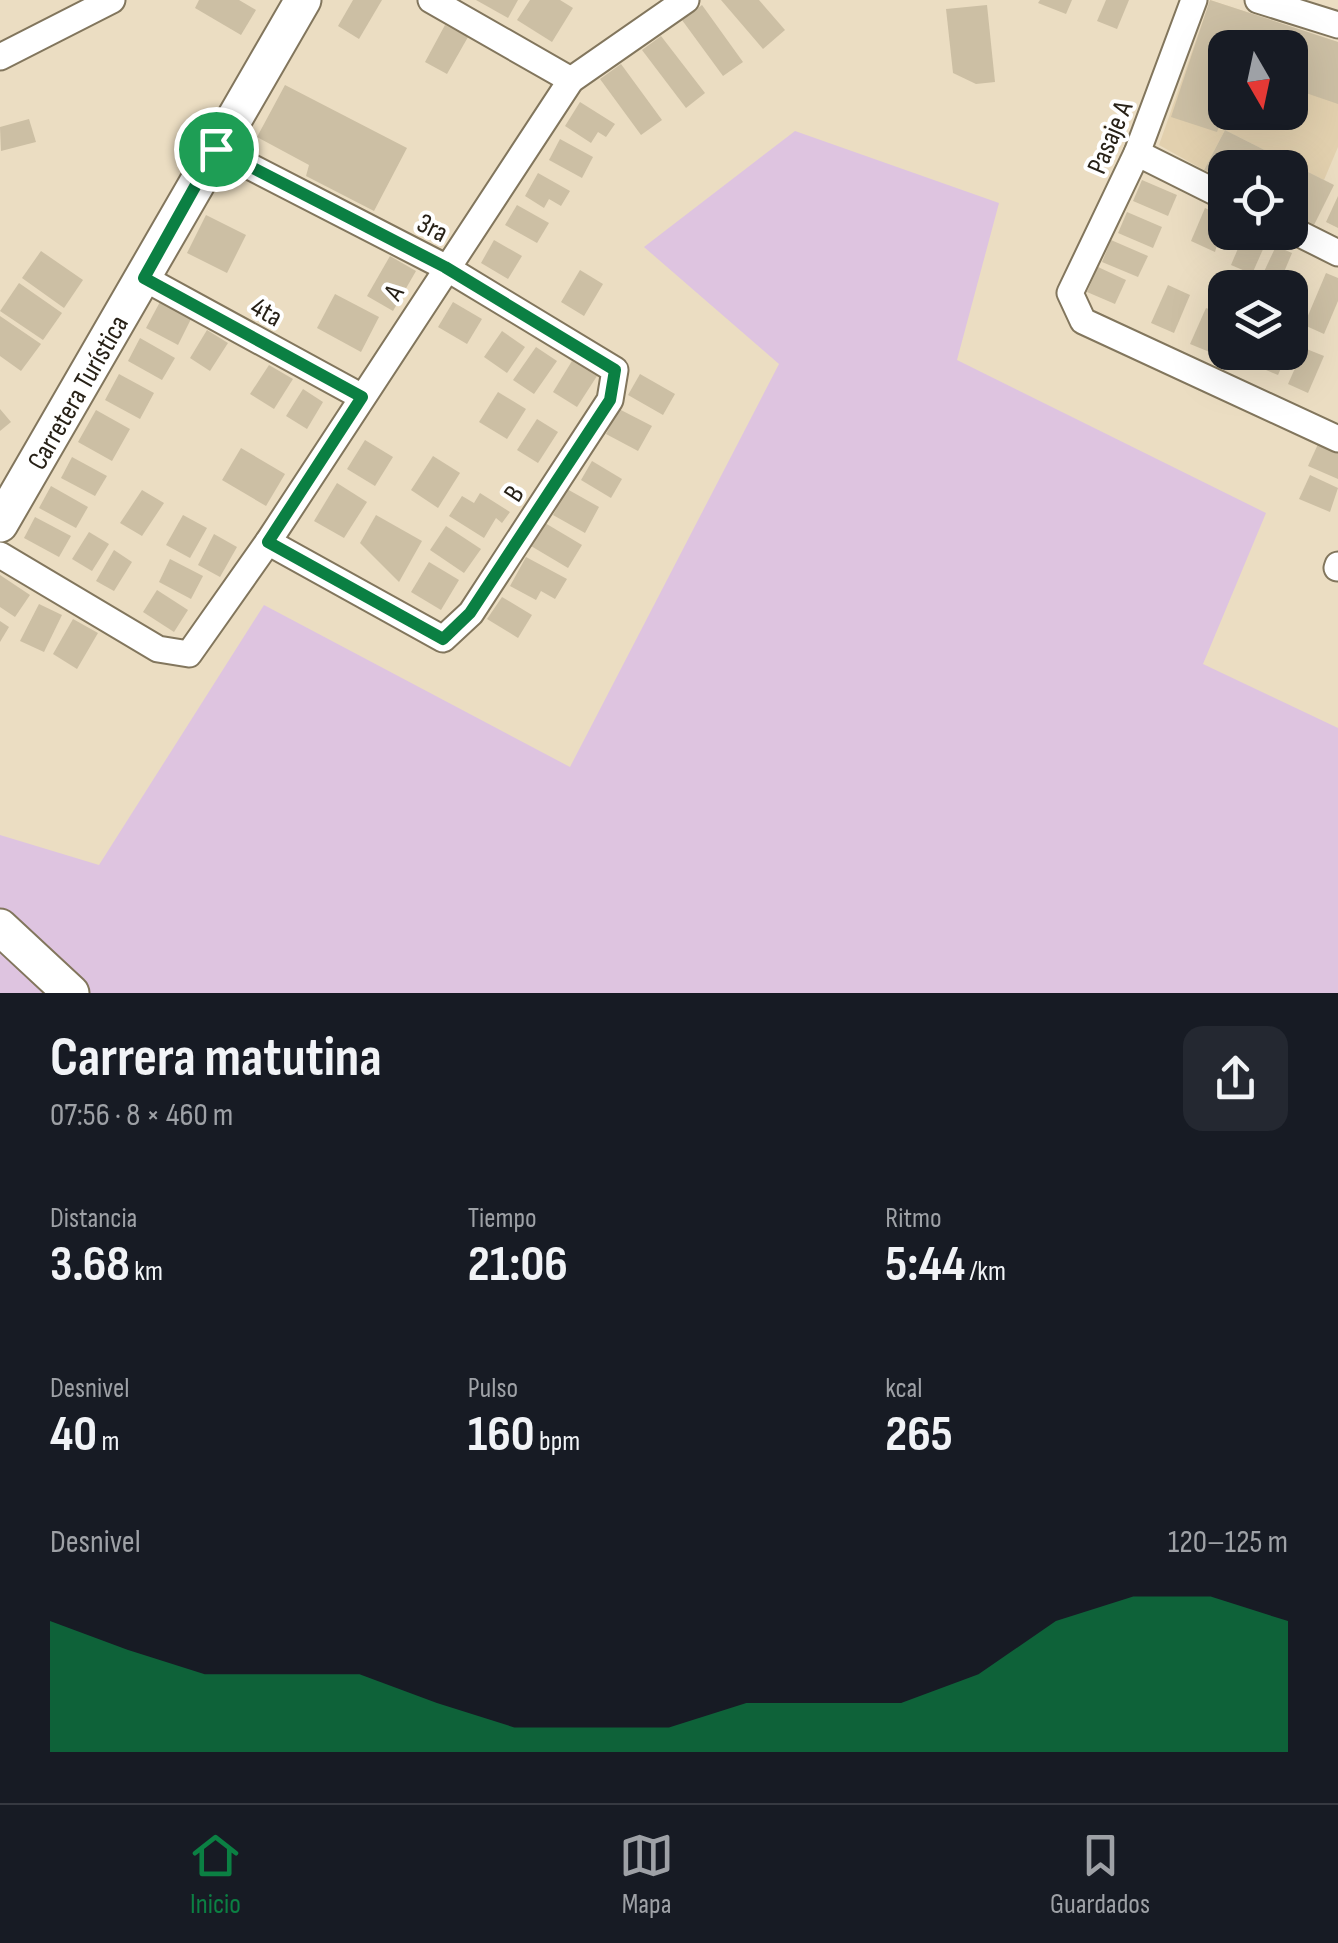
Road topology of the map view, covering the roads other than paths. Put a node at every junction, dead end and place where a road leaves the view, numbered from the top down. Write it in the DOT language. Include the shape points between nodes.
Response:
graph roads {
  1 [pos="112,0"];
  2 [pos="304,0"];
  3 [pos="430,0"];
  4 [pos="686,0"];
  5 [pos="1194,0"];
  6 [pos="1258,0"];
  7 [pos="1338,25"];
  8 [pos="0,57"];
  9 [pos="571,80"];
  10 [pos="216,149"];
  11 [pos="1137,153"];
  12 [pos="1208,188"];
  13 [pos="1308,238"];
  14 [pos="1338,252"];
  15 [pos="445,267"];
  16 [pos="144,278"];
  17 [pos="615,370"];
  18 [pos="362,397"];
  19 [pos="1338,439"];
  20 [pos="0,524"];
  21 [pos="268,542"];
  22 [pos="0,556"];
  23 [pos="0,927"];
  24 [pos="72,993"];
  1 -- 8 [label="street"];
  2 -- 10 [label="main road, Carretera Turística"];
  3 -- 9 [label="street"];
  4 -- 9 [label="street, A"];
  5 -- 11 [label="street, Pasaje A"];
  6 -- 7 [label="street"];
  9 -- 15 [label="street, A"];
  10 -- 15 [label="street, 3ra"];
  10 -- 16 [label="main road, Carretera Turística"];
  11 -- 12 [label="street"];
  11 -- 19 [label="street, Pasaje A" via="1070,293 1084,321"];
  13 -- 14 [label="street"];
  15 -- 17 [label="street, 3ra"];
  15 -- 18 [label="street, A"];
  16 -- 18 [label="street, 4ta"];
  16 -- 20 [label="main road, Carretera Turística"];
  17 -- 21 [label="street, B" via="610,400 470,613 443,639"];
  18 -- 21 [label="street, A"];
  21 -- 22 [label="street, A" via="189,654 158,649"];
  23 -- 24 [label="main road"];
}
